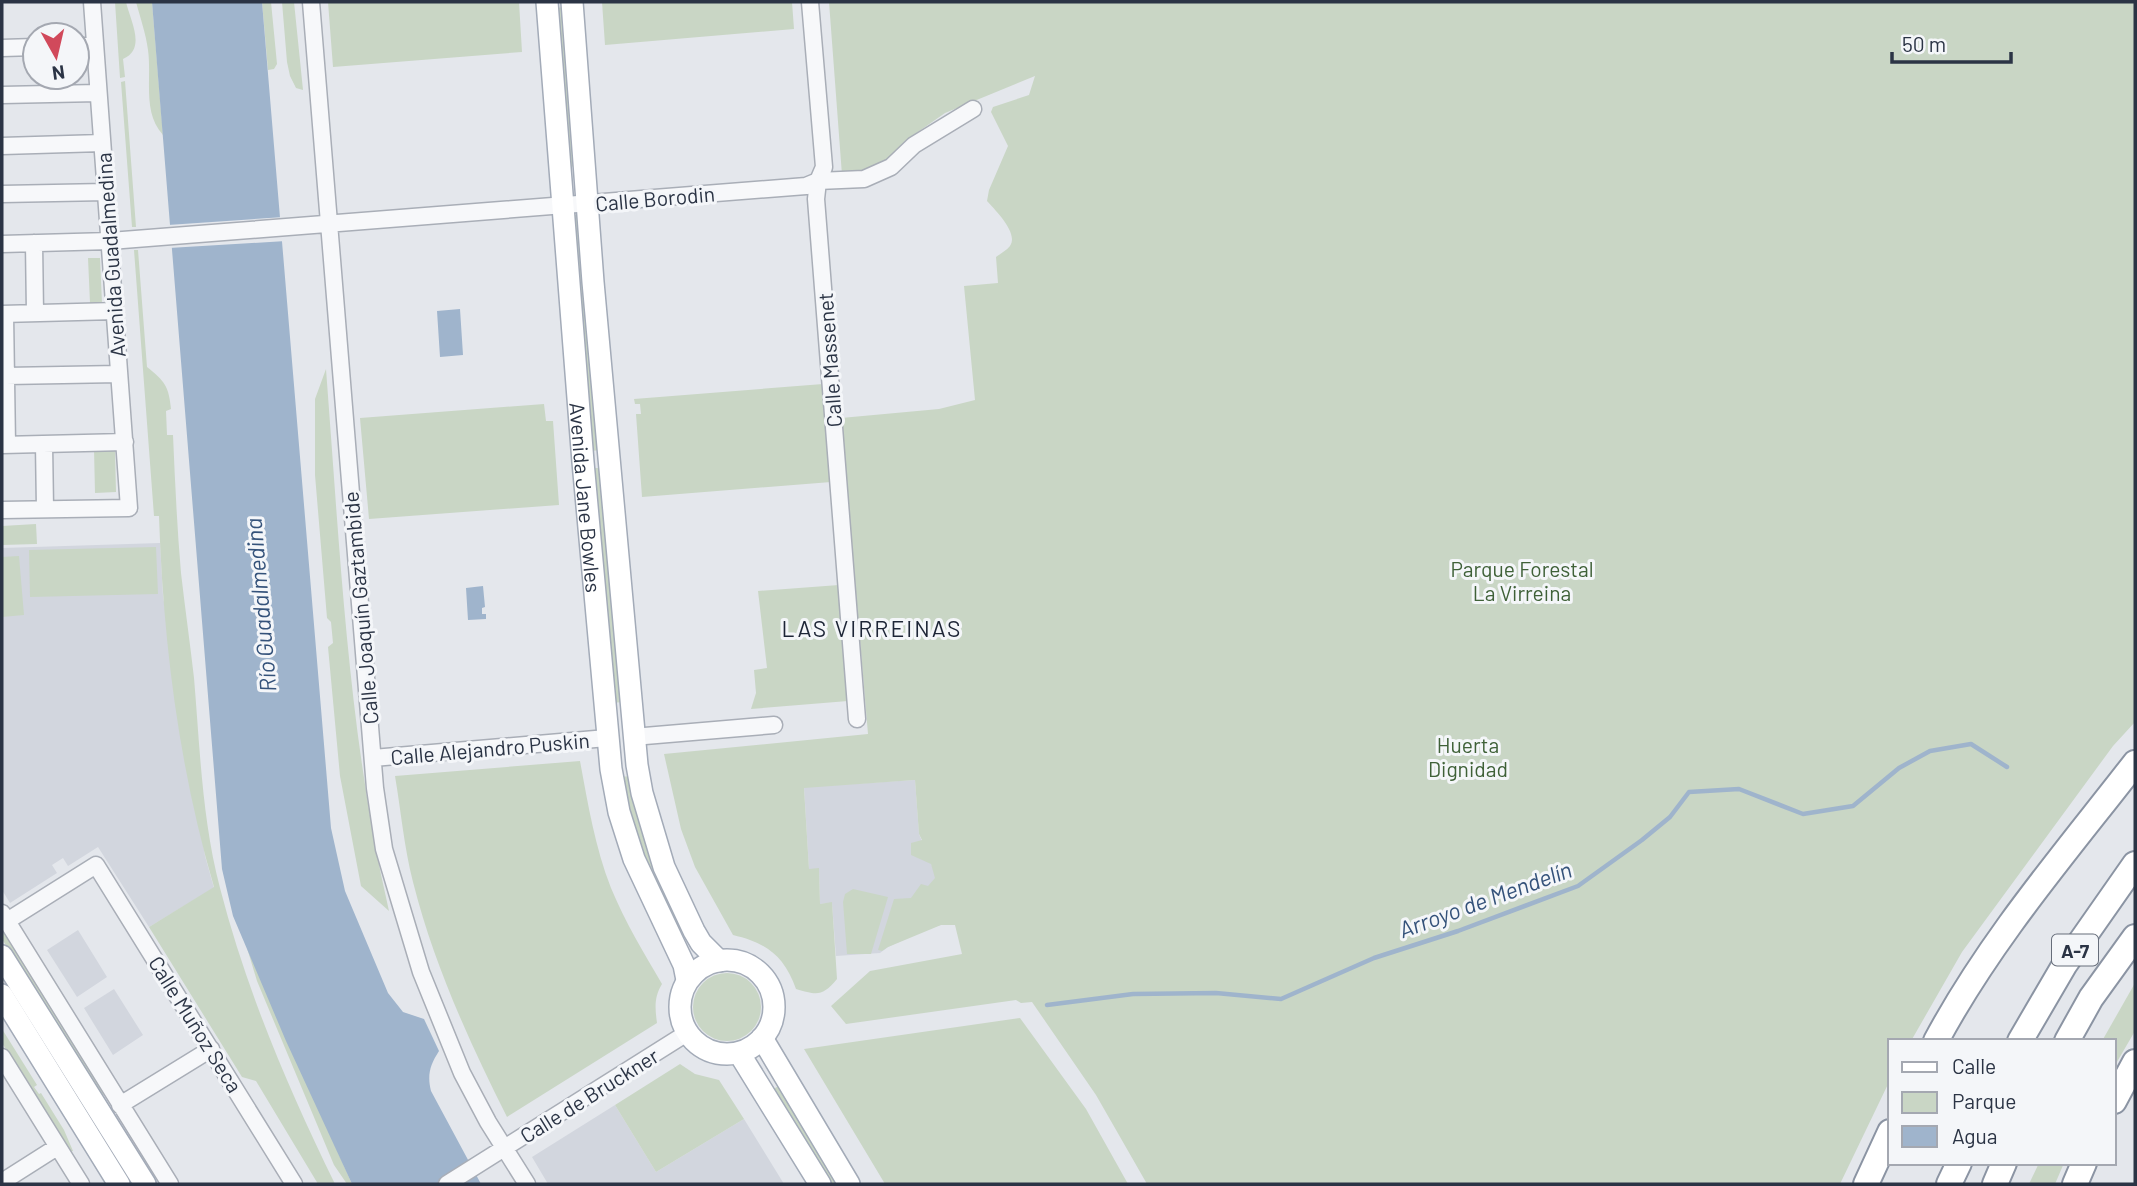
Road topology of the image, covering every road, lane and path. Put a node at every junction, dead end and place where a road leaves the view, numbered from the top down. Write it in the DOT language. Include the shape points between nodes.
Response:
graph roads {
  1 [pos="92,2"];
  2 [pos="310,2"];
  3 [pos="547,2"];
  4 [pos="572,2"];
  5 [pos="810,2"];
  6 [pos="91,46"];
  7 [pos="95,46"];
  8 [pos="21,47"];
  9 [pos="2,48"];
  10 [pos="98,93"];
  11 [pos="2,95"];
  12 [pos="973,109"];
  13 [pos="102,144"];
  14 [pos="2,146"];
  15 [pos="818,181"];
  16 [pos="106,192"];
  17 [pos="2,194"];
  18 [pos="588,203"];
  19 [pos="563,205"];
  20 [pos="322,225"];
  21 [pos="110,241"];
  22 [pos="34,243"];
  23 [pos="2,244"];
  24 [pos="115,312"];
  25 [pos="35,313"];
  26 [pos="3,314"];
  27 [pos="119,373"];
  28 [pos="6,376"];
  29 [pos="125,442"];
  30 [pos="44,444"];
  31 [pos="4,445"];
  32 [pos="45,509"];
  33 [pos="2,510"];
  34 [pos="857,719"];
  35 [pos="774,725"];
  36 [pos="633,737"];
  37 [pos="607,738"];
  38 [pos="373,758"];
  39 [pos="2135,763"];
  40 [pos="2135,864"];
  41 [pos="4,917"];
  42 [pos="2135,937"];
  43 [pos="2,956"];
  44 [pos="719,961"];
  45 [pos="687,980"];
  46 [pos="2,995"];
  47 [pos="687,1033"];
  48 [pos="762,1038"];
  49 [pos="1937,1039"];
  50 [pos="2021,1039"];
  51 [pos="2068,1039"];
  52 [pos="211,1049"];
  53 [pos="739,1053"];
  54 [pos="2,1057"];
  55 [pos="2135,1062"];
  56 [pos="2116,1097"];
  57 [pos="120,1105"];
  58 [pos="1888,1136"];
  59 [pos="57,1147"];
  60 [pos="497,1152"];
  61 [pos="1957,1165"];
  62 [pos="2003,1165"];
  63 [pos="2083,1165"];
  64 [pos="2,1182"];
  65 [pos="81,1184"];
  66 [pos="119,1184"];
  67 [pos="145,1184"];
  68 [pos="170,1184"];
  69 [pos="294,1184"];
  70 [pos="447,1184"];
  71 [pos="527,1184"];
  72 [pos="820,1184"];
  73 [pos="849,1184"];
  74 [pos="1866,1184"];
  75 [pos="1949,1184"];
  76 [pos="1995,1184"];
  77 [pos="2075,1184"];
  1 -- 7 [label="street, Avenida Guadalmedina"];
  2 -- 20 [label="street, Calle Joaquín Gaztambide"];
  3 -- 19 [label="main road, Avenida Jane Bowles"];
  4 -- 18 [label="main road, Avenida Jane Bowles"];
  5 -- 15 [label="street, Calle Massenet" via="824,167"];
  6 -- 7 [label="street"];
  7 -- 10 [label="street, Avenida Guadalmedina"];
  8 -- 9 [label="street"];
  10 -- 11 [label="street"];
  10 -- 13 [label="street, Avenida Guadalmedina"];
  12 -- 15 [label="street, Calle Borodin" via="914,145 891,167 864,179"];
  13 -- 14 [label="street"];
  13 -- 16 [label="street, Avenida Guadalmedina"];
  15 -- 18 [label="street, Calle Borodin" via="806,186"];
  15 -- 34 [label="street, Calle Massenet"];
  16 -- 17 [label="street"];
  16 -- 21 [label="street, Avenida Guadalmedina"];
  18 -- 19 [label="street, Calle Borodin"];
  18 -- 36 [label="main road, Avenida Jane Bowles"];
  19 -- 20 [label="street, Calle Borodin"];
  19 -- 37 [label="main road, Avenida Jane Bowles"];
  20 -- 21 [label="street, Calle Borodin"];
  20 -- 38 [label="street, Calle Joaquín Gaztambide"];
  21 -- 22 [label="street, Calle Borodin"];
  21 -- 24 [label="street, Avenida Guadalmedina"];
  22 -- 23 [label="street, Calle Borodin"];
  22 -- 25 [label="street"];
  24 -- 25 [label="street"];
  24 -- 27 [label="street, Avenida Guadalmedina"];
  25 -- 26 [label="street"];
  26 -- 28 [label="street"];
  27 -- 28 [label="street"];
  27 -- 29 [label="street, Avenida Guadalmedina"];
  28 -- 31 [label="street"];
  29 -- 30 [label="street"];
  29 -- 32 [label="street, Avenida Guadalmedina" via="129,508"];
  30 -- 31 [label="street"];
  30 -- 32 [label="street"];
  32 -- 33 [label="street"];
  35 -- 36 [label="street"];
  36 -- 44 [label="main road, Avenida Jane Bowles" via="657,851 694,931"];
  37 -- 38 [label="street, Calle Alejandro Puskin"];
  37 -- 45 [label="main road, Avenida Jane Bowles" via="619,813 634,859"];
  38 -- 60 [label="street, Calle Joaquín Gaztambide" via="384,849 421,972"];
  39 -- 49 [label="highway" via="2013,920"];
  40 -- 50 [label="highway, A-7" via="2065,964"];
  41 -- 52 [label="street, Calle Muñoz Seca" via="96,865"];
  41 -- 57 [label="street"];
  42 -- 51 [label="highway, A-7"];
  43 -- 67 [label="main road"];
  44 -- 45 [label="main road"];
  44 -- 48 [label="main road" via="743,962 771,988 775,1011"];
  45 -- 47 [label="main road" via="680,1005"];
  46 -- 66 [label="main road"];
  47 -- 53 [label="main road" via="708,1049"];
  47 -- 60 [label="street, Calle de Bruckner"];
  48 -- 53 [label="main road"];
  48 -- 73 [label="main road"];
  52 -- 57 [label="street"];
  52 -- 69 [label="street, Calle Muñoz Seca"];
  53 -- 72 [label="main road"];
  54 -- 59 [label="street"];
  55 -- 56 [label="highway"];
  57 -- 68 [label="street"];
  58 -- 74 [label="highway"];
  59 -- 64 [label="street"];
  59 -- 65 [label="street"];
  60 -- 70 [label="street, Calle de Bruckner"];
  60 -- 71 [label="street, Calle Joaquín Gaztambide"];
  61 -- 75 [label="highway"];
  62 -- 76 [label="highway"];
  63 -- 77 [label="highway"];
}
